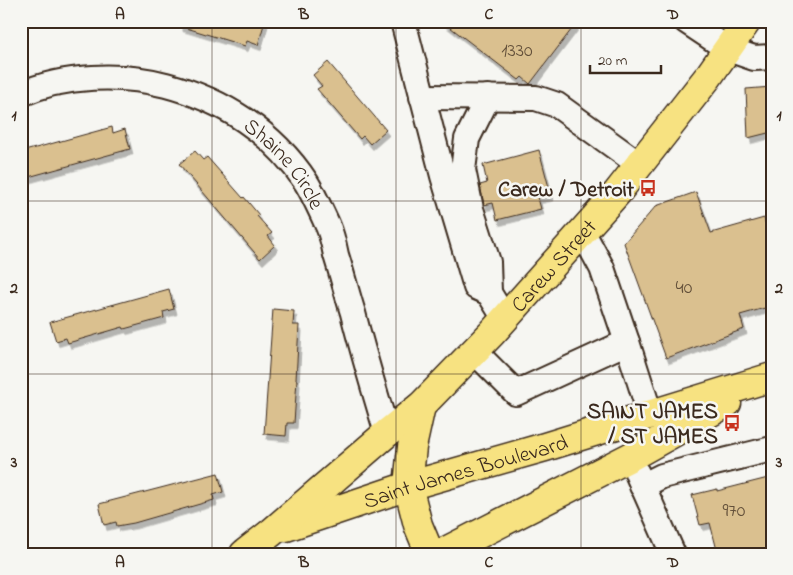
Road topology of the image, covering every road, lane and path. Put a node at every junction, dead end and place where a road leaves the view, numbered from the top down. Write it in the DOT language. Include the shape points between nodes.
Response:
graph roads {
  1 [pos="403,21"];
  2 [pos="686,21"];
  3 [pos="747,21"];
  4 [pos="728,49"];
  5 [pos="772,57"];
  6 [pos="21,94"];
  7 [pos="422,96"];
  8 [pos="488,97"];
  9 [pos="640,165"];
  10 [pos="582,233"];
  11 [pos="489,293"];
  12 [pos="505,319"];
  13 [pos="627,342"];
  14 [pos="474,351"];
  15 [pos="772,378"];
  16 [pos="421,406"];
  17 [pos="650,414"];
  18 [pos="387,433"];
  19 [pos="772,449"];
  20 [pos="630,457"];
  21 [pos="408,486"];
  22 [pos="642,486"];
  23 [pos="267,543"];
  24 [pos="244,554"];
  25 [pos="430,554"];
  26 [pos="440,554"];
  27 [pos="673,554"];
  1 -- 7 [label="street"];
  2 -- 4 [label="street"];
  3 -- 4 [label="main road, Carew Street"];
  4 -- 5 [label="street" via="754,58"];
  4 -- 9 [label="main road, Carew Street"];
  6 -- 18 [label="street, Shaine Circle" via="50,84 84,79 152,81 184,89 215,102 243,118 266,137 306,182 329,227"];
  7 -- 8 [label="street"];
  7 -- 11 [label="street" via="476,286"];
  8 -- 9 [label="street" via="536,98 557,105"];
  8 -- 11 [label="street" via="467,139 464,170 471,209 488,262"];
  9 -- 10 [label="main road, Carew Street"];
  10 -- 12 [label="main road, Carew Street"];
  10 -- 13 [label="street" via="602,268"];
  11 -- 12 [label="street"];
  12 -- 14 [label="main road, Carew Street"];
  13 -- 14 [label="street" via="516,394"];
  13 -- 17 [label="street"];
  14 -- 16 [label="main road, Carew Street"];
  15 -- 17 [label="main road, Saint James Boulevard"];
  15 -- 20 [label="main road, Saint James Boulevard"];
  16 -- 18 [label="main road, Carew Street"];
  16 -- 21 [label="main road"];
  17 -- 21 [label="main road, Saint James Boulevard"];
  18 -- 23 [label="main road, Carew Street"];
  19 -- 22 [label="street" via="662,476"];
  20 -- 22 [label="street"];
  20 -- 26 [label="main road, Saint James Boulevard"];
  21 -- 23 [label="main road, Saint James Boulevard" via="353,505"];
  21 -- 25 [label="main road"];
  22 -- 27 [label="street"];
  23 -- 24 [label="main road, Carew Street"];
}
